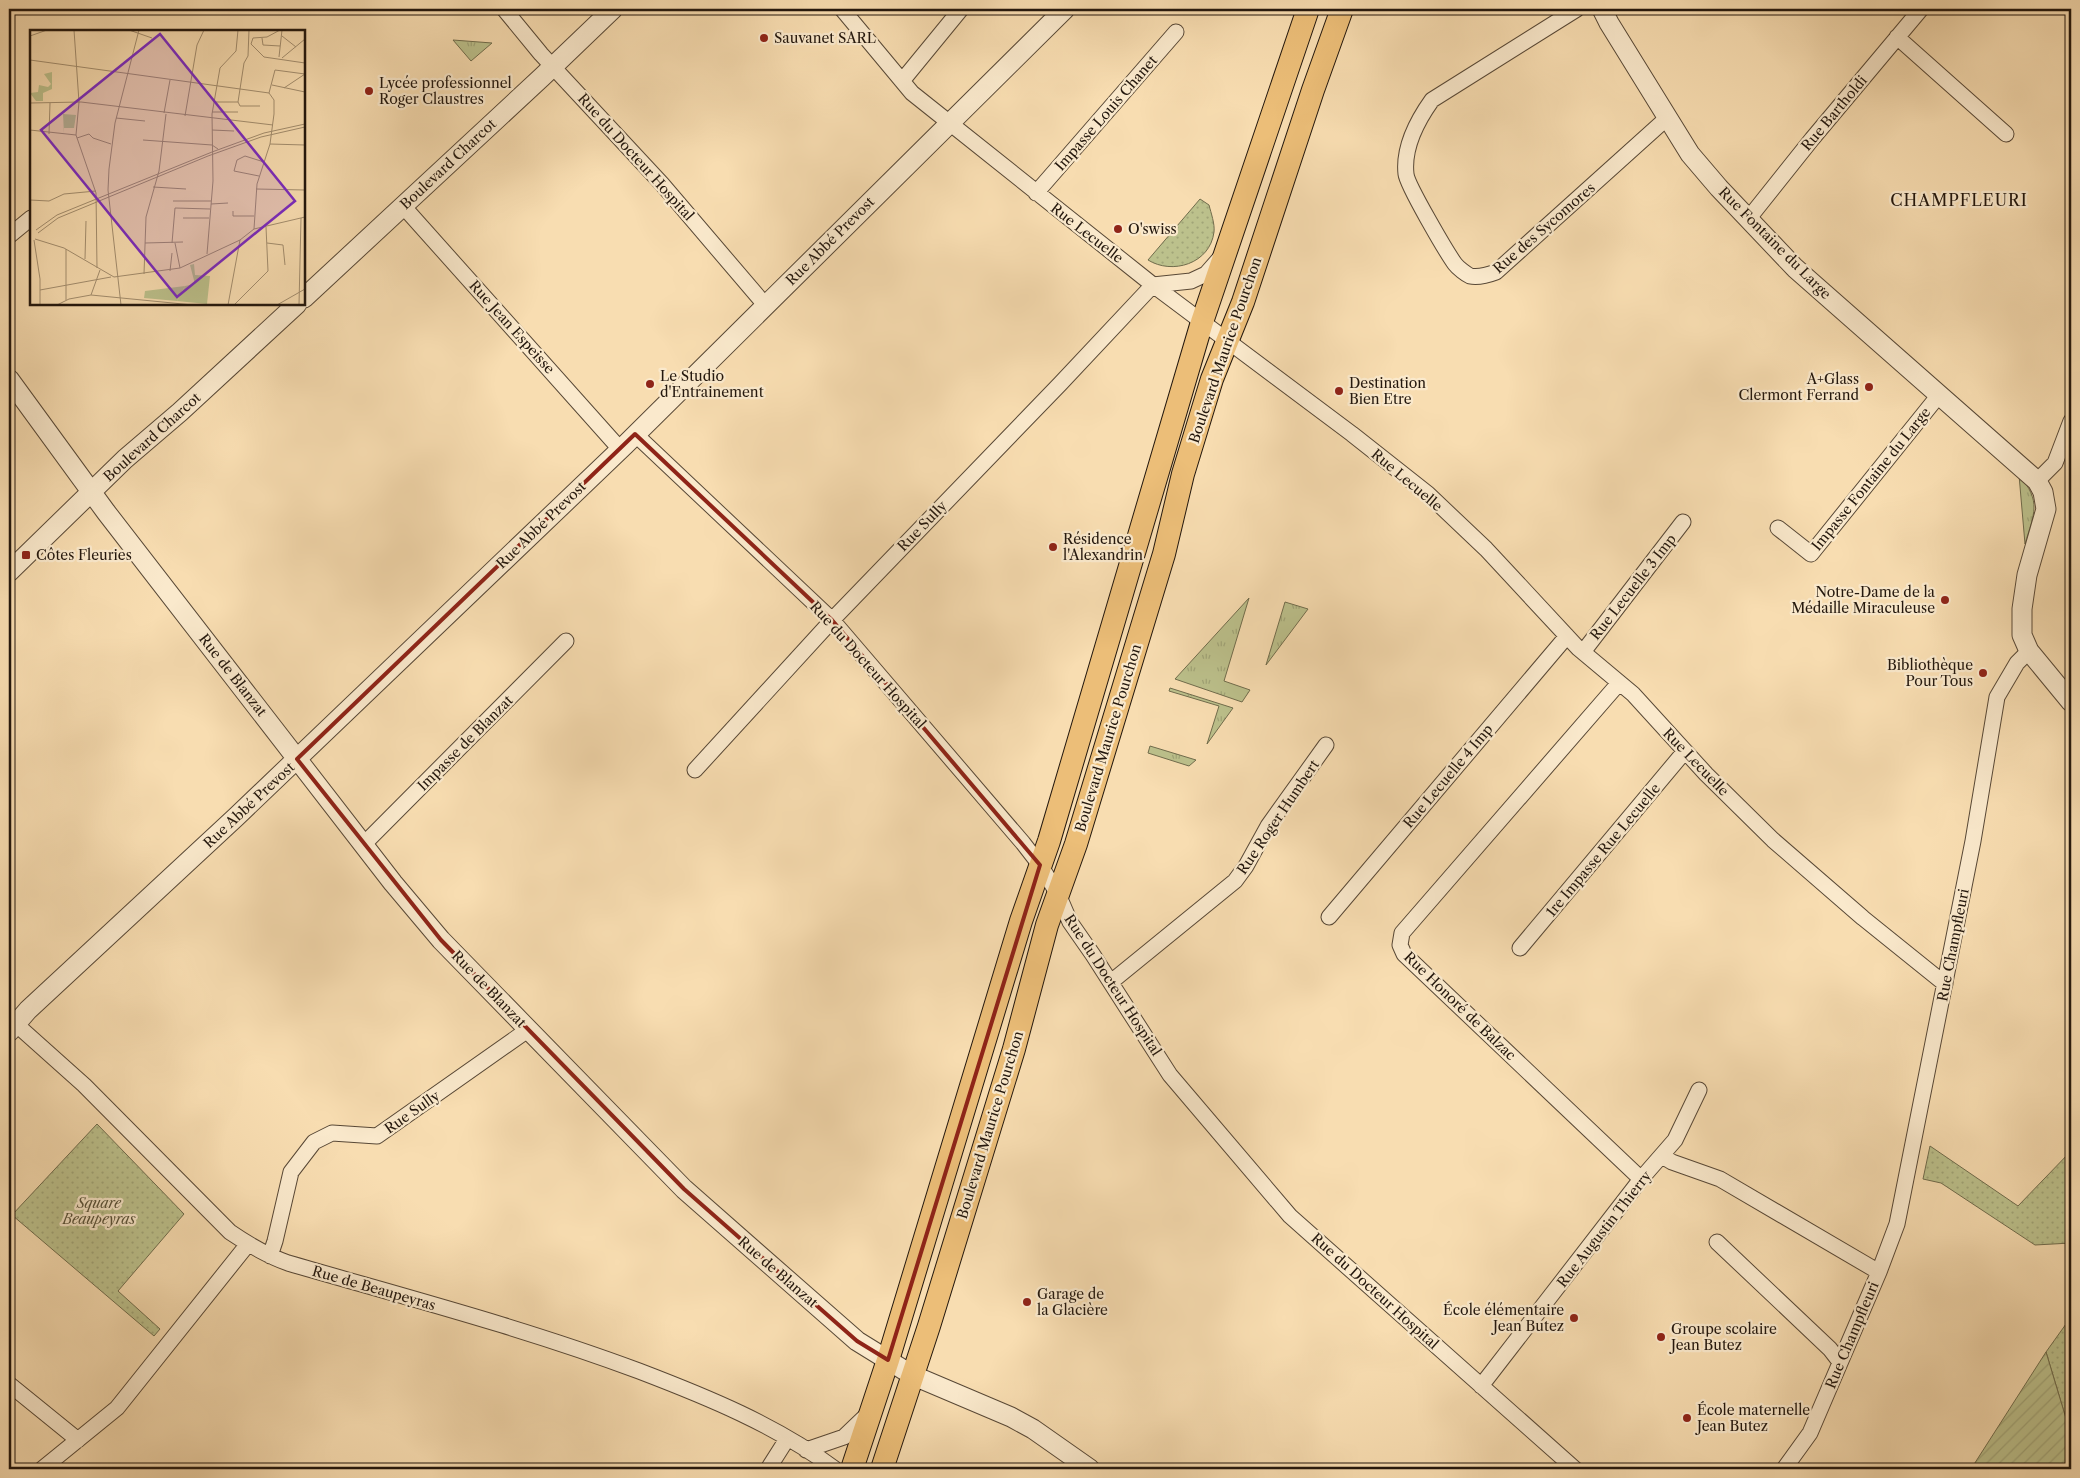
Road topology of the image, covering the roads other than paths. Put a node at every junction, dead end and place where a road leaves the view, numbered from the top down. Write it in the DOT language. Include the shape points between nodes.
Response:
graph roads {
  1 [pos="504,9"];
  2 [pos="613,9"];
  3 [pos="842,9"];
  4 [pos="961,9"];
  5 [pos="1065,9"];
  6 [pos="1308,9"];
  7 [pos="1342,9"];
  8 [pos="1576,9"];
  9 [pos="1602,9"];
  10 [pos="1921,9"];
  11 [pos="1176,32"];
  12 [pos="1897,37"];
  13 [pos="554,67"];
  14 [pos="902,81"];
  15 [pos="1667,118"];
  16 [pos="948,123"];
  17 [pos="2006,134"];
  18 [pos="1036,193"];
  19 [pos="403,206"];
  20 [pos="1749,218"];
  21 [pos="30,219"];
  22 [pos="9,236"];
  23 [pos="1224,254"];
  24 [pos="1152,285"];
  25 [pos="305,297"];
  26 [pos="297,305"];
  27 [pos="766,306"];
  28 [pos="1202,322"];
  29 [pos="1228,341"];
  30 [pos="9,379"];
  31 [pos="1939,395"];
  32 [pos="2071,420"];
  33 [pos="636,434"];
  34 [pos="620,449"];
  35 [pos="2037,481"];
  36 [pos="91,492"];
  37 [pos="1683,522"];
  38 [pos="1778,528"];
  39 [pos="9,572"];
  40 [pos="832,620"];
  41 [pos="1567,636"];
  42 [pos="566,641"];
  43 [pos="2029,651"];
  44 [pos="1583,652"];
  45 [pos="1619,683"];
  46 [pos="2071,702"];
  47 [pos="1326,746"];
  48 [pos="1685,752"];
  49 [pos="297,759"];
  50 [pos="695,770"];
  51 [pos="363,845"];
  52 [pos="1040,865"];
  53 [pos="1058,894"];
  54 [pos="1329,916"];
  55 [pos="1520,948"];
  56 [pos="1111,982"];
  57 [pos="1945,984"];
  58 [pos="11,1024"];
  59 [pos="529,1029"];
  60 [pos="1699,1090"];
  61 [pos="1662,1156"];
  62 [pos="1641,1179"];
  63 [pos="1717,1242"];
  64 [pos="248,1244"];
  65 [pos="270,1256"];
  66 [pos="1879,1272"];
  67 [pos="888,1360"];
  68 [pos="1840,1362"];
  69 [pos="912,1375"];
  70 [pos="9,1384"];
  71 [pos="1481,1386"];
  72 [pos="871,1411"];
  73 [pos="787,1439"];
  74 [pos="78,1440"];
  75 [pos="806,1450"];
  76 [pos="42,1469"];
  77 [pos="768,1469"];
  78 [pos="834,1469"];
  79 [pos="852,1469"];
  80 [pos="882,1469"];
  81 [pos="1090,1469"];
  82 [pos="1575,1469"];
  83 [pos="1784,1469"];
  1 -- 13 [label="street, Rue du Docteur Hospital"];
  2 -- 13 [label="street, Boulevard Charcot"];
  3 -- 14 [label="street, Rue Lecuelle"];
  4 -- 14 [label="street"];
  5 -- 16 [label="street, Rue Abbé Prevost"];
  6 -- 23 [label="main road, Boulevard Maurice Pourchon"];
  7 -- 29 [label="main road, Boulevard Maurice Pourchon"];
  8 -- 15 [label="street, Rue des Sycomores" via="1432,100 1417,121 1409,146 1406,174 1411,189 1456,264 1469,276 1496,272"];
  9 -- 15 [label="street, Rue Fontaine du Large"];
  10 -- 12 [label="street, Rue Bartholdi"];
  11 -- 18 [label="street, Impasse Louis Chanet"];
  12 -- 17 [label="street"];
  12 -- 20 [label="street, Rue Bartholdi"];
  13 -- 19 [label="street, Boulevard Charcot"];
  13 -- 27 [label="street, Rue du Docteur Hospital" via="662,184"];
  14 -- 16 [label="street, Rue Lecuelle"];
  15 -- 20 [label="street, Rue Fontaine du Large" via="1690,154"];
  16 -- 18 [label="street, Rue Lecuelle"];
  16 -- 27 [label="street, Rue Abbé Prevost"];
  18 -- 24 [label="street, Rue Lecuelle"];
  19 -- 25 [label="street, Boulevard Charcot"];
  19 -- 34 [label="street, Rue Jean Espeisse"];
  20 -- 31 [label="street, Rue Fontaine du Large" via="1796,268"];
  21 -- 22 [label="street"];
  23 -- 24 [label="street, Boulevard Maurice Pourchon" via="1206,274 1191,280"];
  23 -- 28 [label="main road, Boulevard Maurice Pourchon"];
  24 -- 28 [label="street, Rue Lecuelle"];
  24 -- 40 [label="street, Rue Sully"];
  26 -- 36 [label="street, Boulevard Charcot"];
  27 -- 33 [label="street, Rue Abbé Prevost"];
  28 -- 29 [label="street, Rue Lecuelle"];
  28 -- 52 [label="main road, Boulevard Maurice Pourchon"];
  29 -- 41 [label="street, Rue Lecuelle" via="1428,494 1486,549"];
  29 -- 53 [label="main road, Boulevard Maurice Pourchon" via="1203,407 1164,554"];
  30 -- 36 [label="street, Rue de Blanzat"];
  31 -- 35 [label="street, Rue Fontaine du Large"];
  31 -- 38 [label="street, Impasse Fontaine du Large" via="1811,554"];
  32 -- 35 [label="street" via="2055,463"];
  33 -- 34 [label="street, Rue Abbé Prevost"];
  33 -- 40 [label="street, Rue du Docteur Hospital"];
  34 -- 49 [label="street, Rue Abbé Prevost"];
  35 -- 43 [label="street" via="2046,508 2027,575 2022,609 2022,635"];
  36 -- 39 [label="street, Boulevard Charcot"];
  36 -- 49 [label="street, Rue de Blanzat"];
  37 -- 44 [label="street, Rue Lecuelle 3 Imp"];
  40 -- 50 [label="street, Rue Sully"];
  40 -- 52 [label="street, Rue du Docteur Hospital"];
  41 -- 44 [label="street, Rue Lecuelle"];
  41 -- 54 [label="street, Rue Lecuelle 4 Imp"];
  42 -- 51 [label="street, Impasse de Blanzat"];
  43 -- 46 [label="street"];
  43 -- 57 [label="street, Rue Champfleuri" via="2017,663 1997,697"];
  44 -- 45 [label="street, Rue Lecuelle"];
  45 -- 48 [label="street, Rue Lecuelle" via="1633,694"];
  45 -- 62 [label="street, Rue Honoré de Balzac" via="1402,933 1400,945 1404,954"];
  47 -- 56 [label="street, Rue Roger Humbert" via="1268,826 1234,881"];
  48 -- 55 [label="street, 1re Impasse Rue Lecuelle"];
  48 -- 57 [label="street, Rue Lecuelle" via="1803,867"];
  49 -- 51 [label="street, Rue de Blanzat"];
  49 -- 58 [label="street, Rue Abbé Prevost"];
  51 -- 59 [label="street, Rue de Blanzat" via="441,940"];
  52 -- 53 [label="street, Rue du Docteur Hospital"];
  52 -- 67 [label="main road, Boulevard Maurice Pourchon"];
  53 -- 56 [label="street, Rue du Docteur Hospital" via="1070,922"];
  53 -- 69 [label="main road, Boulevard Maurice Pourchon" via="1014,1049"];
  56 -- 71 [label="street, Rue du Docteur Hospital" via="1170,1075 1290,1216"];
  57 -- 66 [label="street, Rue Champfleuri" via="1897,1224"];
  58 -- 64 [label="street, Rue de Beaupeyras" via="84,1084 230,1232"];
  59 -- 65 [label="street, Rue Sully" via="377,1136 332,1133 314,1142 291,1172"];
  59 -- 67 [label="street, Rue de Blanzat" via="699,1203 857,1342"];
  60 -- 61 [label="street, Rue Augustin Thierry" via="1675,1140"];
  61 -- 62 [label="street, Rue Augustin Thierry"];
  61 -- 66 [label="street" via="1720,1180"];
  62 -- 71 [label="street, Rue Augustin Thierry"];
  63 -- 68 [label="street"];
  64 -- 65 [label="street, Rue de Beaupeyras"];
  64 -- 74 [label="street" via="117,1408"];
  65 -- 73 [label="street, Rue de Beaupeyras" via="573,1346 700,1394"];
  66 -- 68 [label="street, Rue Champfleuri"];
  67 -- 69 [label="street, Rue de Blanzat"];
  67 -- 72 [label="main road, Boulevard Maurice Pourchon"];
  68 -- 83 [label="street, Rue Champfleuri" via="1810,1433"];
  69 -- 80 [label="main road, Boulevard Maurice Pourchon"];
  69 -- 81 [label="street, Rue de Blanzat" via="1011,1417"];
  70 -- 74 [label="street"];
  71 -- 82 [label="street, Rue du Docteur Hospital"];
  72 -- 75 [label="street" via="844,1437"];
  72 -- 79 [label="main road, Boulevard Maurice Pourchon"];
  73 -- 75 [label="street, Rue de Beaupeyras"];
  73 -- 77 [label="street"];
  74 -- 76 [label="street"];
  75 -- 78 [label="street, Rue de Beaupeyras"];
}
